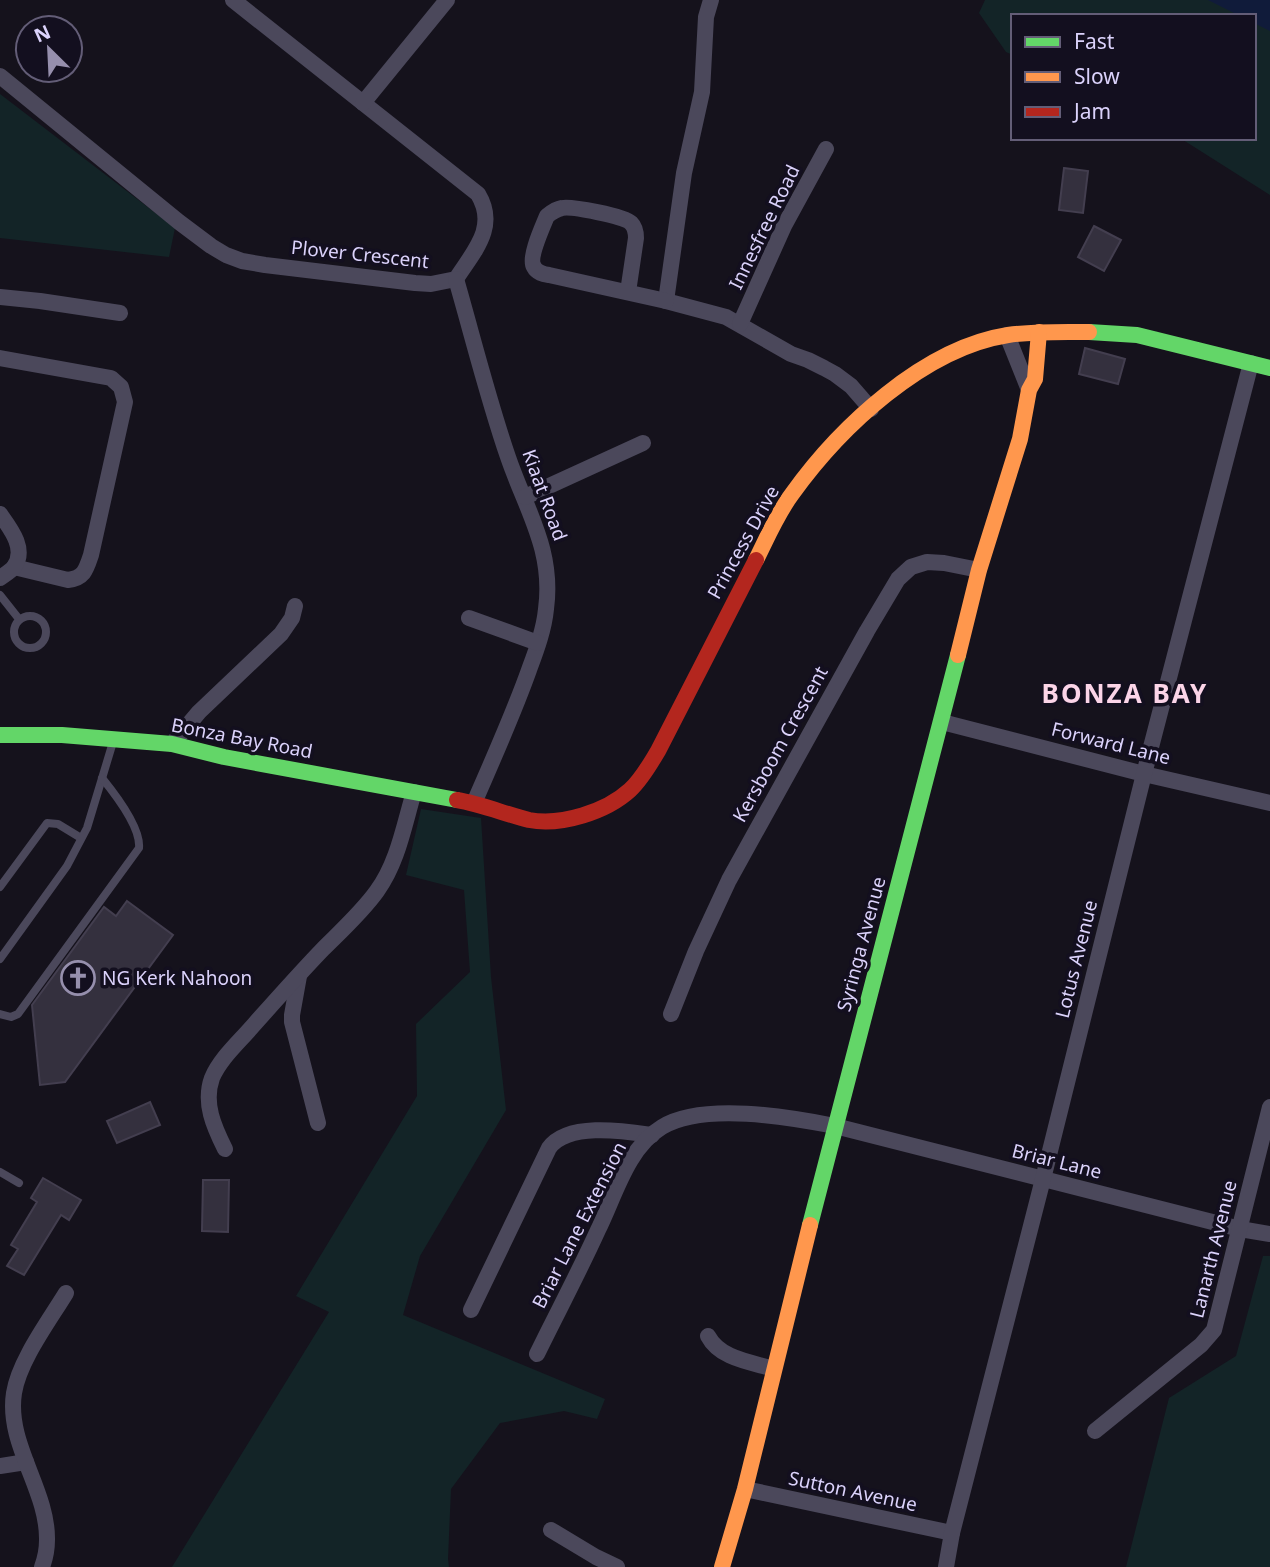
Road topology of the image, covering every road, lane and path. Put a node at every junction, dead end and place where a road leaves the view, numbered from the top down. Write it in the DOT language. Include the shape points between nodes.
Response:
graph roads {
  1 [pos="233,0"];
  2 [pos="447,0"];
  3 [pos="710,0"];
  4 [pos="0,76"];
  5 [pos="363,103"];
  6 [pos="827,149"];
  7 [pos="456,279"];
  8 [pos="628,292"];
  9 [pos="0,297"];
  10 [pos="666,301"];
  11 [pos="120,313"];
  12 [pos="740,324"];
  13 [pos="1039,332"];
  14 [pos="1007,335"];
  15 [pos="0,358"];
  16 [pos="1251,363"];
  17 [pos="1270,368"];
  18 [pos="1029,390"];
  19 [pos="872,409"];
  20 [pos="643,443"];
  21 [pos="525,497"];
  22 [pos="0,514"];
  23 [pos="14,567"];
  24 [pos="979,570"];
  25 [pos="0,578"];
  26 [pos="0,595"];
  27 [pos="295,606"];
  28 [pos="469,618"];
  29 [pos="19,619"];
  30 [pos="538,643"];
  31 [pos="942,722"];
  32 [pos="0,734"];
  33 [pos="114,739"];
  34 [pos="172,744"];
  35 [pos="1144,774"];
  36 [pos="102,778"];
  37 [pos="414,792"];
  38 [pos="474,803"];
  39 [pos="1270,803"];
  40 [pos="81,838"];
  41 [pos="0,887"];
  42 [pos="0,959"];
  43 [pos="299,974"];
  44 [pos="0,1014"];
  45 [pos="671,1014"];
  46 [pos="1270,1107"];
  47 [pos="318,1123"];
  48 [pos="835,1126"];
  49 [pos="652,1135"];
  50 [pos="225,1149"];
  51 [pos="0,1172"];
  52 [pos="1043,1179"];
  53 [pos="19,1183"];
  54 [pos="1240,1229"];
  55 [pos="1270,1234"];
  56 [pos="66,1293"];
  57 [pos="471,1310"];
  58 [pos="708,1336"];
  59 [pos="537,1354"];
  60 [pos="774,1369"];
  61 [pos="1094,1431"];
  62 [pos="26,1462"];
  63 [pos="0,1466"];
  64 [pos="745,1489"];
  65 [pos="551,1530"];
  66 [pos="952,1533"];
  67 [pos="42,1567"];
  68 [pos="617,1567"];
  69 [pos="722,1567"];
  70 [pos="946,1567"];
  1 -- 5 [label="street, Plover Crescent"];
  2 -- 5 [label="street"];
  3 -- 10 [label="street" via="702,92 684,173"];
  4 -- 7 [label="street, Plover Crescent" via="226,255 264,265 415,283"];
  5 -- 7 [label="street, Plover Crescent" via="478,194 485,205 485,228"];
  6 -- 12 [label="street, Innesfree Road" via="784,226"];
  7 -- 21 [label="street, Kiaat Road" via="505,447"];
  8 -- 8 [label="street" via="535,269 532,258 553,211 571,207 631,223 636,238"];
  8 -- 10 [label="street"];
  9 -- 11 [label="street"];
  10 -- 12 [label="street"];
  12 -- 19 [label="street" via="770,344 835,374"];
  13 -- 14 [label="street, Princess Drive"];
  13 -- 16 [label="street, Princess Drive" via="1137,335"];
  13 -- 18 [label="street, Syringa Avenue" via="1035,379"];
  14 -- 18 [label="street"];
  14 -- 19 [label="street, Princess Drive" via="939,359"];
  15 -- 23 [label="street" via="111,378 121,387 125,402 85,571 68,580"];
  16 -- 17 [label="street, Princess Drive"];
  16 -- 35 [label="street, Lotus Avenue"];
  18 -- 24 [label="street, Syringa Avenue" via="1020,439"];
  19 -- 38 [label="street, Princess Drive" via="821,457 790,496 658,751 630,790 587,814 554,821 531,820"];
  20 -- 21 [label="street"];
  21 -- 30 [label="street, Kiaat Road" via="547,571 546,612"];
  22 -- 23 [label="street" via="17,541"];
  23 -- 25 [label="street"];
  24 -- 31 [label="street, Syringa Avenue"];
  24 -- 45 [label="street, Kersboom Crescent" via="927,562 911,567 898,579 729,880"];
  26 -- 29 [label="lane"];
  27 -- 34 [label="street" via="281,634"];
  28 -- 30 [label="street"];
  29 -- 29 [label="lane" via="13,637 18,645 36,648 44,642 47,633 37,617"];
  30 -- 38 [label="street, Kiaat Road" via="518,703"];
  31 -- 35 [label="street, Forward Lane"];
  31 -- 48 [label="street, Syringa Avenue"];
  32 -- 33 [label="street, Bonza Bay Road"];
  33 -- 34 [label="street, Bonza Bay Road"];
  33 -- 36 [label="lane"];
  34 -- 37 [label="street, Bonza Bay Road"];
  35 -- 39 [label="street, Forward Lane"];
  35 -- 52 [label="street, Lotus Avenue"];
  36 -- 40 [label="lane"];
  36 -- 44 [label="lane" via="132,824 139,848 18,1014"];
  37 -- 38 [label="street, Bonza Bay Road"];
  37 -- 43 [label="street" via="397,851 377,892"];
  40 -- 41 [label="lane" via="47,823"];
  40 -- 42 [label="lane"];
  43 -- 47 [label="street" via="292,1022"];
  43 -- 50 [label="street" via="212,1079 208,1100 212,1124"];
  46 -- 54 [label="street, Lanarth Avenue"];
  48 -- 49 [label="street, Briar Lane Extension" via="782,1116 735,1114 696,1116 664,1126"];
  48 -- 52 [label="street, Briar Lane"];
  48 -- 60 [label="street, Syringa Avenue"];
  49 -- 57 [label="street" via="603,1130 554,1140"];
  49 -- 59 [label="street, Briar Lane Extension" via="625,1173"];
  51 -- 53 [label="lane"];
  52 -- 54 [label="street, Briar Lane"];
  52 -- 66 [label="street, Lotus Avenue"];
  54 -- 55 [label="street, Briar Lane"];
  54 -- 61 [label="street, Lanarth Avenue" via="1214,1330"];
  56 -- 62 [label="street" via="24,1364 14,1392 12,1421"];
  58 -- 60 [label="street" via="712,1345 730,1356"];
  60 -- 64 [label="street, Syringa Avenue"];
  62 -- 63 [label="street"];
  62 -- 67 [label="street" via="46,1527"];
  64 -- 66 [label="street, Sutton Avenue"];
  64 -- 69 [label="street, Syringa Avenue"];
  65 -- 68 [label="street"];
  66 -- 70 [label="street, Lotus Avenue"];
}
